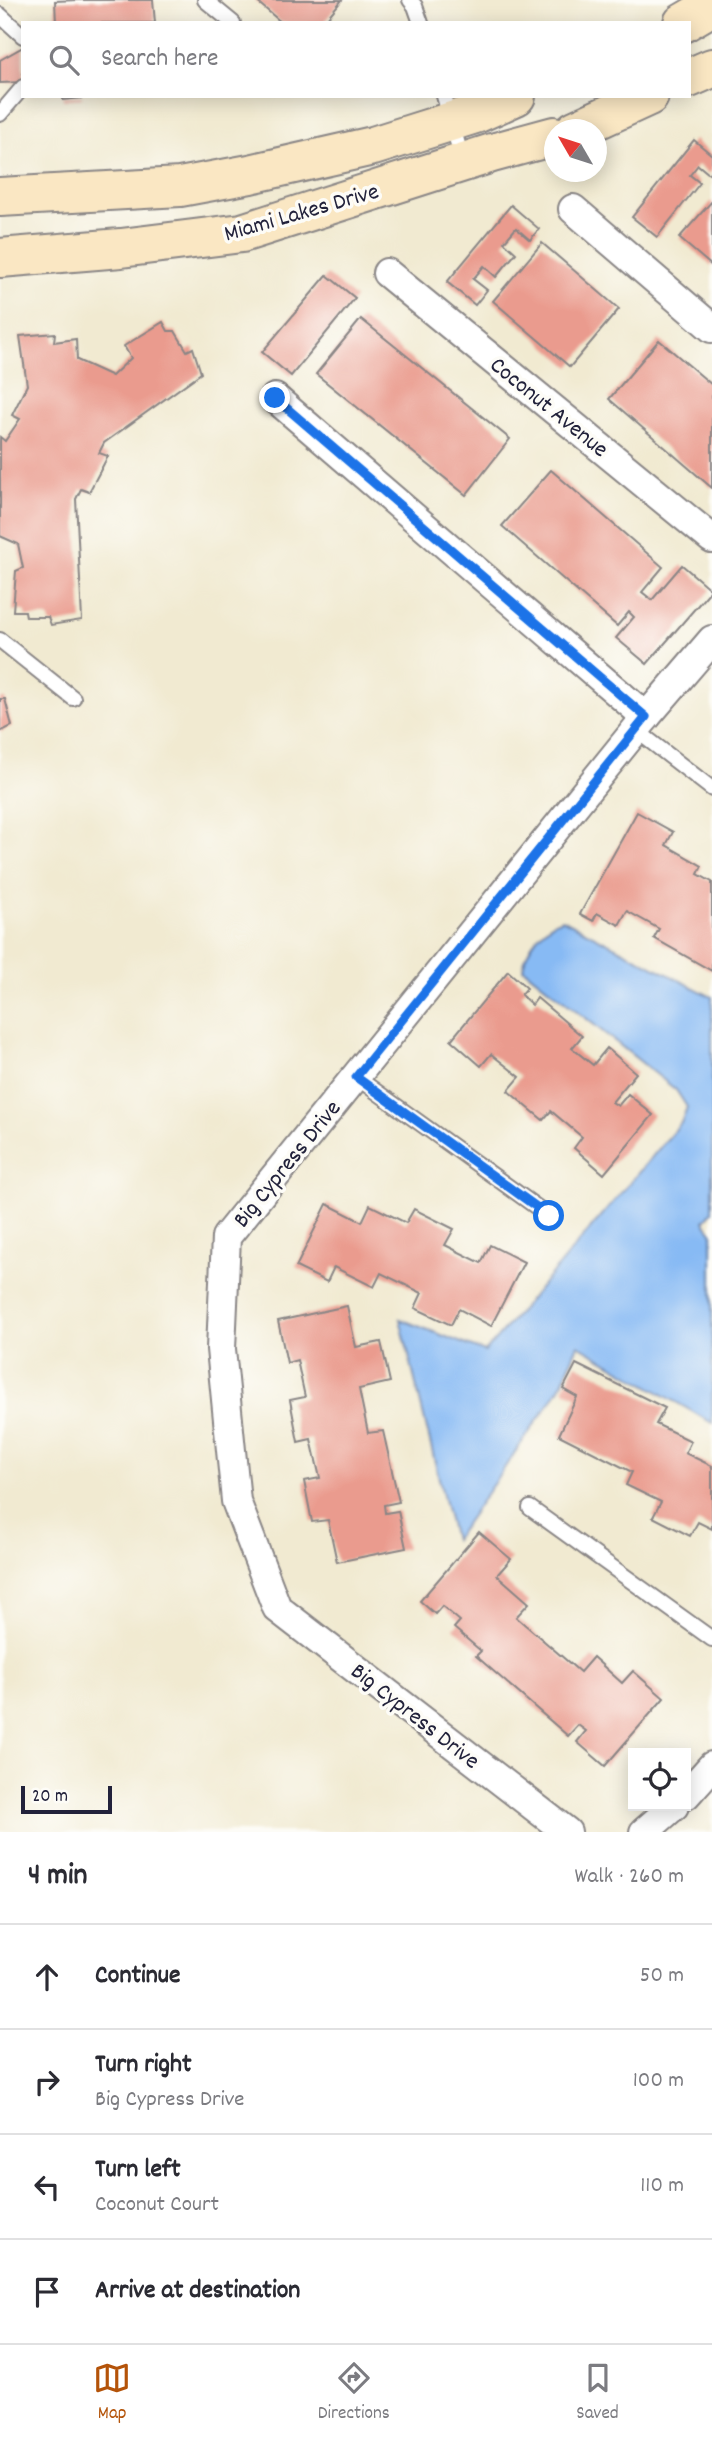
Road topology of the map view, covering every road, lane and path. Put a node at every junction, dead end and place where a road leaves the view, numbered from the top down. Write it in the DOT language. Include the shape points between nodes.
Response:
graph roads {
  1 [pos="205,0"];
  2 [pos="410,0"];
  3 [pos="712,6"];
  4 [pos="0,16"];
  5 [pos="231,21"];
  6 [pos="420,21"];
  7 [pos="686,21"];
  8 [pos="21,34"];
  9 [pos="712,68"];
  10 [pos="691,77"];
  11 [pos="21,89"];
  12 [pos="512,98"];
  13 [pos="645,98"];
  14 [pos="447,109"];
  15 [pos="0,114"];
  16 [pos="599,119"];
  17 [pos="544,139"];
  18 [pos="464,162"];
  19 [pos="0,197"];
  20 [pos="573,209"];
  21 [pos="0,258"];
  22 [pos="387,273"];
  23 [pos="712,328"];
  24 [pos="275,398"];
  25 [pos="712,540"];
  26 [pos="0,640"];
  27 [pos="712,640"];
  28 [pos="73,698"];
  29 [pos="641,724"];
  30 [pos="712,789"];
  31 [pos="356,1077"];
  32 [pos="549,1216"];
  33 [pos="530,1508"];
  34 [pos="712,1639"];
  35 [pos="712,1766"];
  36 [pos="691,1789"];
  37 [pos="668,1811"];
  38 [pos="568,1832"];
  39 [pos="644,1832"];
  1 -- 5 [label="lane"];
  2 -- 6 [label="lane"];
  3 -- 7 [label="main road"];
  4 -- 8 [label="lane"];
  9 -- 10 [label="main road"];
  11 -- 15 [label="lane"];
  12 -- 14 [label="main road, Miami Lakes Drive" via="478,113"];
  13 -- 16 [label="main road"];
  14 -- 18 [label="lane"];
  14 -- 19 [label="main road, Miami Lakes Drive" via="373,146 250,174 180,187"];
  17 -- 18 [label="main road, Miami Lakes Drive"];
  18 -- 21 [label="main road, Miami Lakes Drive" via="242,233"];
  20 -- 23 [label="street"];
  22 -- 25 [label="street, Coconut Avenue"];
  24 -- 29 [label="street"];
  26 -- 28 [label="lane"];
  27 -- 29 [label="street, Big Cypress Drive"];
  29 -- 30 [label="lane"];
  29 -- 31 [label="street, Big Cypress Drive"];
  31 -- 32 [label="lane"];
  31 -- 38 [label="street, Big Cypress Drive" via="226,1237 221,1349 236,1501 277,1608"];
  33 -- 34 [label="lane"];
  35 -- 36 [label="street"];
  37 -- 39 [label="street"];
}
